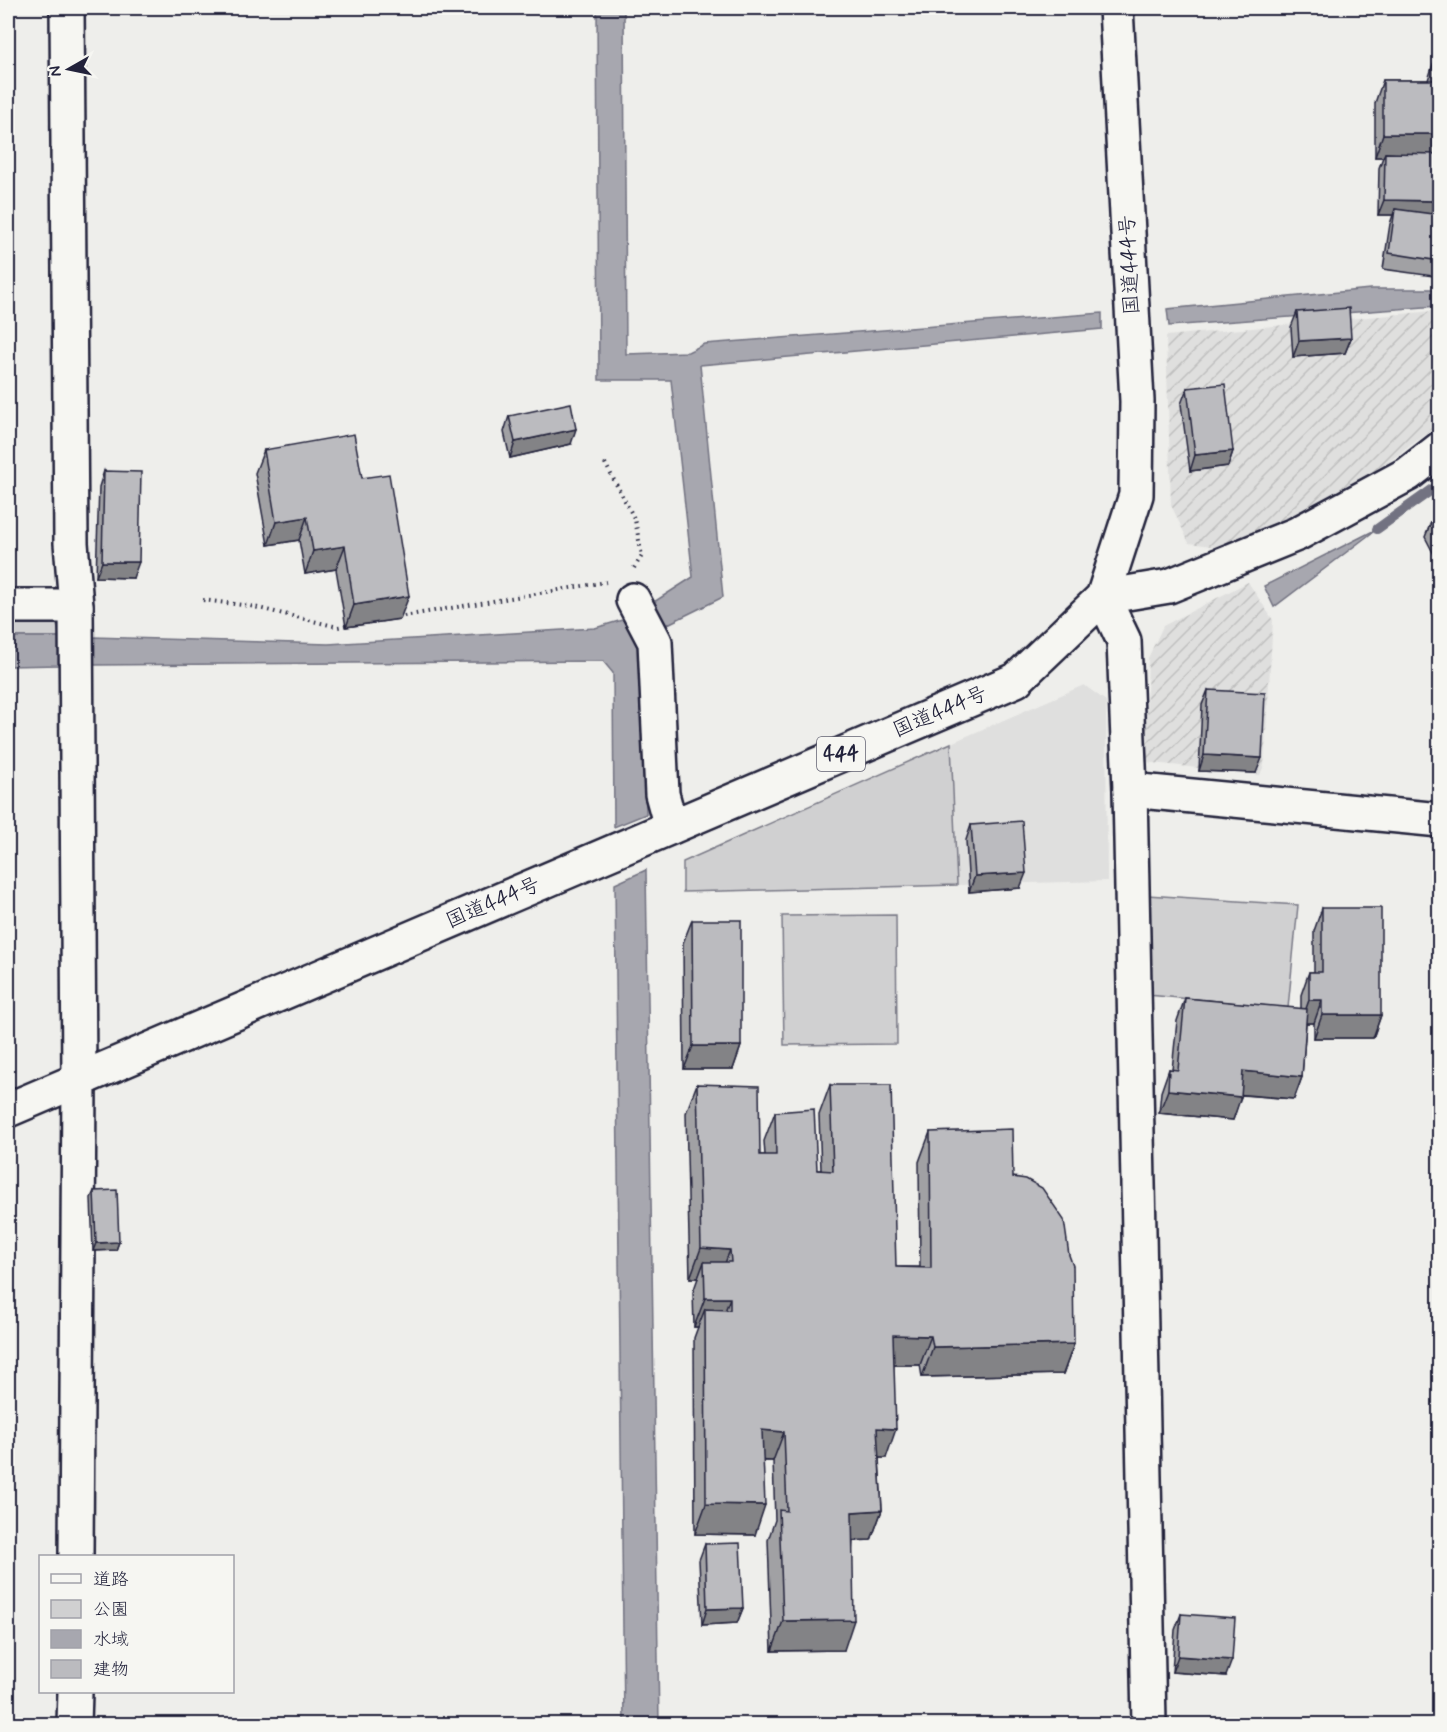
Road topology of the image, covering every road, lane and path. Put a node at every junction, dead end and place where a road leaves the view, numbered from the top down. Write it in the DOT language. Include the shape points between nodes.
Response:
graph roads {
  1 [pos="67,8"];
  2 [pos="1116,8"];
  3 [pos="1440,448"];
  4 [pos="605,464"];
  5 [pos="630,589"];
  6 [pos="1103,597"];
  7 [pos="203,600"];
  8 [pos="8,606"];
  9 [pos="76,606"];
  10 [pos="396,617"];
  11 [pos="350,625"];
  12 [pos="1130,790"];
  13 [pos="1440,820"];
  14 [pos="671,827"];
  15 [pos="79,1079"];
  16 [pos="8,1110"];
  17 [pos="76,1555"];
  18 [pos="75,1693"];
  19 [pos="75,1725"];
  20 [pos="1149,1725"];
  1 -- 9 [label="main road" via="70,543"];
  2 -- 6 [label="main road, 国道444号 / 444" via="1137,401 1136,495"];
  3 -- 6 [label="main road" via="1408,474 1297,534 1169,586"];
  4 -- 5 [label="path" via="635,520 641,547 642,556"];
  5 -- 10 [label="path"];
  5 -- 14 [label="main road" via="656,642 662,794"];
  6 -- 12 [label="main road" via="1124,641"];
  6 -- 14 [label="main road, 国道444号 / 444" via="1016,680"];
  7 -- 11 [label="path" via="250,606 338,627"];
  8 -- 9 [label="main road"];
  9 -- 15 [label="main road"];
  12 -- 13 [label="main road"];
  12 -- 20 [label="main road"];
  14 -- 15 [label="main road, 国道444号 / 444"];
  15 -- 16 [label="main road, 国道444号 / 444"];
  15 -- 17 [label="main road"];
  18 -- 19 [label="main road"];
}
